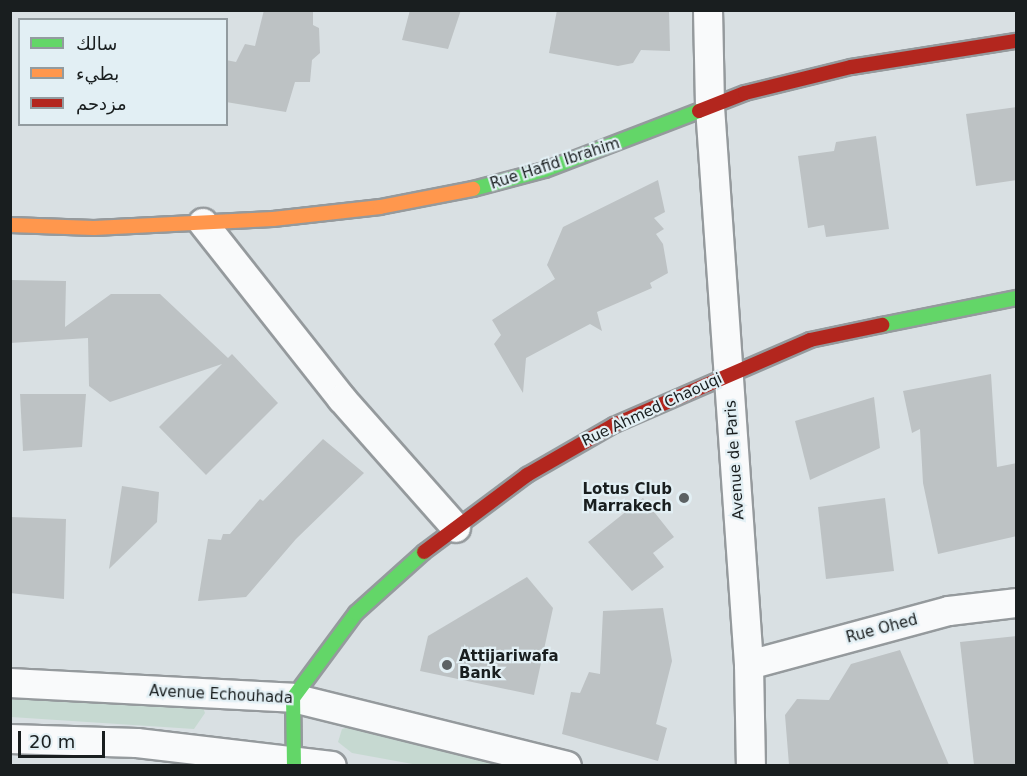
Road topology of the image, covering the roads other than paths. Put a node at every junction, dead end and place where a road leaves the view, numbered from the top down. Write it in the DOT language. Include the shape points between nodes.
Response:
graph roads {
  1 [pos="708,10"];
  2 [pos="1017,41"];
  3 [pos="710,106"];
  4 [pos="203,223"];
  5 [pos="10,225"];
  6 [pos="1017,298"];
  7 [pos="729,374"];
  8 [pos="456,528"];
  9 [pos="1017,603"];
  10 [pos="749,665"];
  11 [pos="10,683"];
  12 [pos="293,698"];
  13 [pos="10,739"];
  14 [pos="294,762"];
  15 [pos="332,765"];
  16 [pos="567,765"];
  17 [pos="751,765"];
  1 -- 3 [label="street, Avenue de Paris"];
  2 -- 3 [label="street, Rue Hafid Ibrahim" via="851,67 745,93"];
  3 -- 4 [label="street, Rue Hafid Ibrahim" via="590,154 485,187 369,208"];
  3 -- 7 [label="street, Avenue de Paris"];
  4 -- 5 [label="street, Rue Hafid Ibrahim" via="94,228"];
  4 -- 8 [label="street" via="342,399"];
  6 -- 7 [label="street, Rue Ahmed Chaouqi" via="810,340"];
  7 -- 8 [label="street, Rue Ahmed Chaouqi" via="614,424 562,453"];
  7 -- 10 [label="street, Avenue de Paris"];
  8 -- 12 [label="street, Rue Ahmed Chaouqi" via="356,613"];
  9 -- 10 [label="street, Rue Ohed" via="949,610"];
  10 -- 17 [label="street, Avenue de Paris"];
  11 -- 12 [label="street, Avenue Echouhada"];
  12 -- 14 [label="street"];
  12 -- 16 [label="street, Avenue Echouhada"];
  13 -- 14 [label="street" via="137,743"];
  14 -- 15 [label="street"];
}
